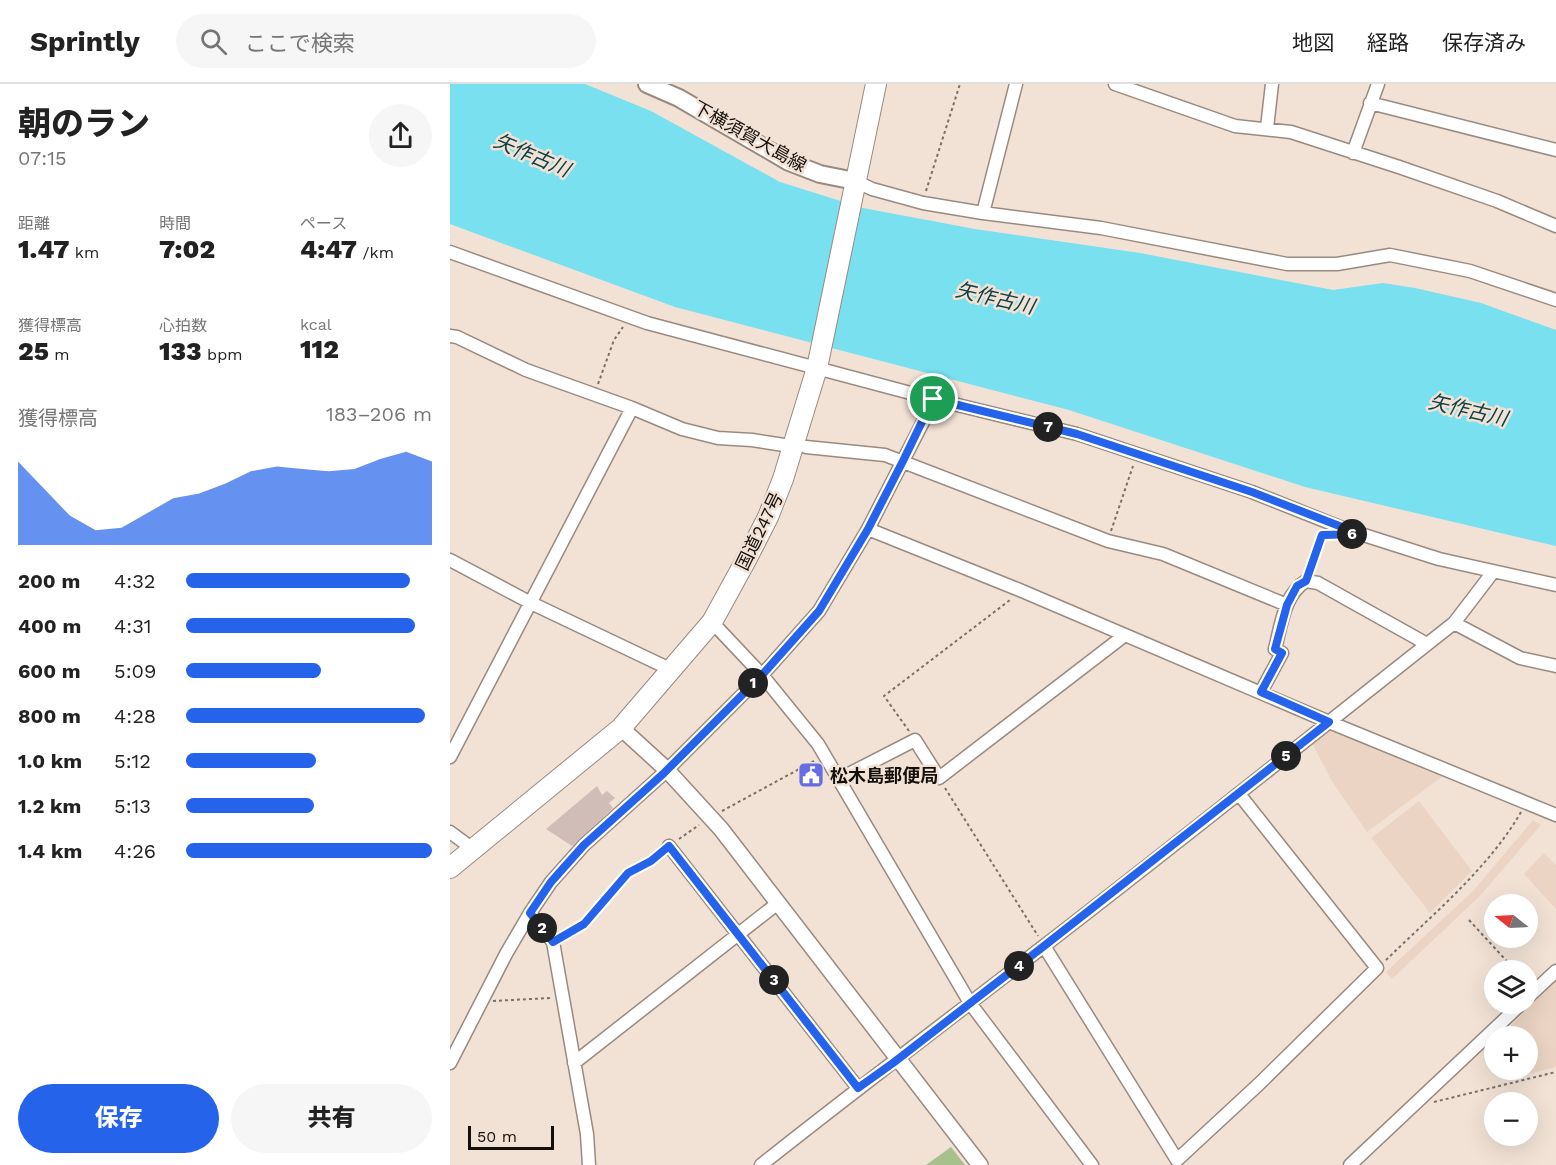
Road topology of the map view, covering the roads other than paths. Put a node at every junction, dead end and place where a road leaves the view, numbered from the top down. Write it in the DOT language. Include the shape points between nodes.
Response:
graph roads {
  1 [pos="647,84"];
  2 [pos="876,84"];
  3 [pos="1016,84"];
  4 [pos="1115,84"];
  5 [pos="1272,84"];
  6 [pos="1378,84"];
  7 [pos="1370,104"];
  8 [pos="1267,128"];
  9 [pos="1556,150"];
  10 [pos="1353,153"];
  11 [pos="855,181"];
  12 [pos="983,213"];
  13 [pos="1556,226"];
  14 [pos="450,252"];
  15 [pos="1556,300"];
  16 [pos="450,336"];
  17 [pos="817,368"];
  18 [pos="933,399"];
  19 [pos="632,408"];
  20 [pos="784,445"];
  21 [pos="807,447"];
  22 [pos="903,461"];
  23 [pos="868,529"];
  24 [pos="450,560"];
  25 [pos="1493,572"];
  26 [pos="1556,585"];
  27 [pos="531,603"];
  28 [pos="1287,605"];
  29 [pos="712,622"];
  30 [pos="1454,623"];
  31 [pos="1125,634"];
  32 [pos="1427,644"];
  33 [pos="1556,666"];
  34 [pos="672,670"];
  35 [pos="762,675"];
  36 [pos="1261,692"];
  37 [pos="1329,722"];
  38 [pos="621,728"];
  39 [pos="450,757"];
  40 [pos="667,770"];
  41 [pos="839,779"];
  42 [pos="1239,794"];
  43 [pos="1556,814"];
  44 [pos="450,832"];
  45 [pos="669,846"];
  46 [pos="473,849"];
  47 [pos="450,868"];
  48 [pos="778,903"];
  49 [pos="530,913"];
  50 [pos="738,934"];
  51 [pos="1044,946"];
  52 [pos="1556,971"];
  53 [pos="1538,988"];
  54 [pos="970,1003"];
  55 [pos="1510,1014"];
  56 [pos="898,1059"];
  57 [pos="450,1063"];
  58 [pos="574,1063"];
  59 [pos="858,1088"];
  60 [pos="589,1165"];
  61 [pos="761,1165"];
  62 [pos="980,1165"];
  63 [pos="1092,1165"];
  64 [pos="1350,1165"];
  1 -- 11 [label="main road, 下横須賀大島線" via="680,98 789,162"];
  2 -- 11 [label="highway, 国道247号"];
  3 -- 12 [label="street"];
  4 -- 8 [label="street" via="1235,126"];
  5 -- 8 [label="street"];
  6 -- 7 [label="street"];
  7 -- 9 [label="street"];
  7 -- 10 [label="street"];
  8 -- 10 [label="street"];
  10 -- 13 [label="street" via="1399,166"];
  11 -- 12 [label="street" via="923,203"];
  11 -- 17 [label="highway, 国道247号"];
  12 -- 15 [label="street" via="1101,228 1287,264 1337,264 1390,255 1470,271"];
  14 -- 17 [label="street" via="647,323"];
  16 -- 19 [label="street" via="526,370"];
  17 -- 18 [label="street"];
  17 -- 29 [label="highway, 国道247号" via="780,488"];
  18 -- 22 [label="street"];
  18 -- 25 [label="street" via="1077,434 1252,492 1345,529"];
  19 -- 20 [label="street" via="709,436"];
  19 -- 27 [label="street"];
  21 -- 22 [label="street" via="885,455"];
  22 -- 23 [label="street"];
  22 -- 28 [label="street" via="1108,541 1163,554"];
  23 -- 31 [label="street"];
  23 -- 35 [label="street" via="819,611"];
  24 -- 27 [label="street"];
  25 -- 26 [label="street"];
  25 -- 30 [label="street"];
  27 -- 34 [label="street"];
  27 -- 39 [label="street"];
  28 -- 32 [label="street" via="1297,586 1306,581 1318,583"];
  28 -- 36 [label="street" via="1275,649 1282,653"];
  29 -- 34 [label="highway, 国道247号"];
  29 -- 35 [label="street"];
  30 -- 32 [label="street"];
  30 -- 33 [label="street" via="1520,658"];
  31 -- 36 [label="street"];
  31 -- 41 [label="street" via="939,778 915,740"];
  32 -- 37 [label="street"];
  34 -- 38 [label="highway, 国道247号"];
  35 -- 40 [label="street"];
  35 -- 41 [label="street" via="818,744"];
  36 -- 37 [label="street"];
  37 -- 42 [label="street"];
  37 -- 43 [label="street"];
  38 -- 40 [label="street"];
  38 -- 46 [label="highway, 国道247号"];
  40 -- 48 [label="street" via="712,818"];
  40 -- 49 [label="street" via="584,845"];
  41 -- 54 [label="street"];
  42 -- 51 [label="street"];
  42 -- 51 [label="street" via="1377,968 1177,1160"];
  44 -- 46 [label="street"];
  45 -- 50 [label="street"];
  46 -- 47 [label="highway, 国道247号"];
  48 -- 50 [label="street"];
  48 -- 56 [label="street"];
  49 -- 57 [label="street"];
  49 -- 58 [label="street" via="553,942"];
  50 -- 58 [label="street"];
  50 -- 59 [label="street"];
  51 -- 54 [label="street"];
  52 -- 53 [label="street"];
  54 -- 56 [label="street"];
  54 -- 63 [label="street"];
  55 -- 64 [label="street"];
  56 -- 59 [label="street"];
  56 -- 62 [label="street"];
  58 -- 60 [label="street"];
  59 -- 61 [label="street"];
}
